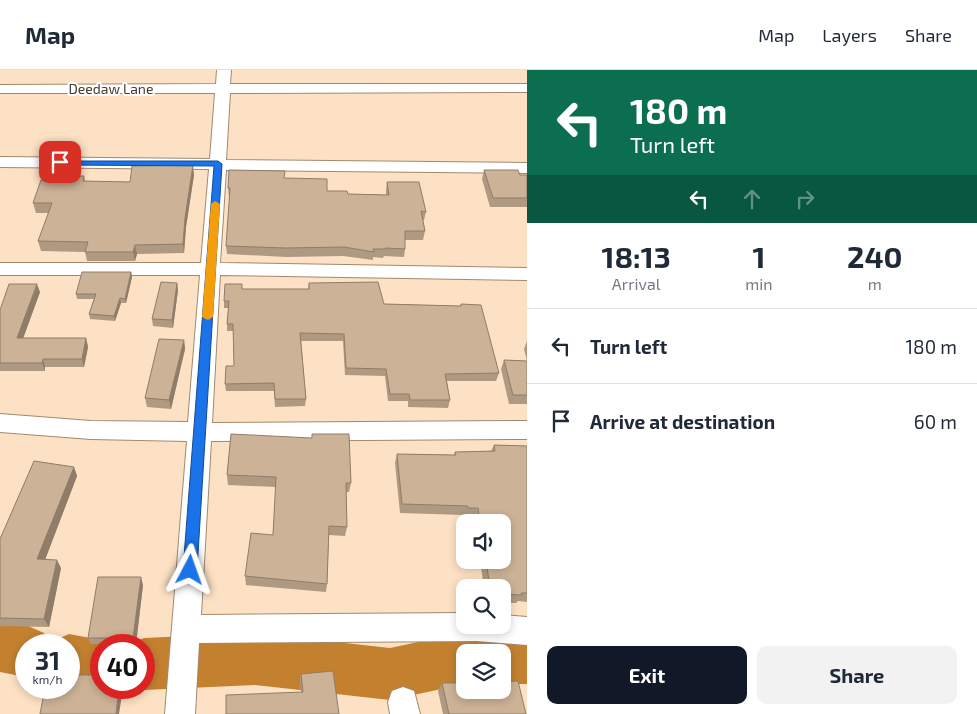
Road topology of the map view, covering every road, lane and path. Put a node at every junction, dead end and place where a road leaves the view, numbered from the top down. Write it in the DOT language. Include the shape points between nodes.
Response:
graph roads {
  1 [pos="223,79"];
  2 [pos="527,88"];
  3 [pos="0,89"];
  4 [pos="0,162"];
  5 [pos="218,164"];
  6 [pos="527,168"];
  7 [pos="0,269"];
  8 [pos="211,269"];
  9 [pos="527,274"];
  10 [pos="1,427"];
  11 [pos="527,430"];
  12 [pos="201,432"];
  13 [pos="527,631"];
  14 [pos="185,635"];
  15 [pos="180,714"];
  1 -- 2 [label="street, Deedaw Lane"];
  1 -- 3 [label="street, Deedaw Lane"];
  1 -- 5 [label="street"];
  4 -- 5 [label="street"];
  5 -- 6 [label="street"];
  5 -- 8 [label="street"];
  7 -- 8 [label="street"];
  8 -- 9 [label="street"];
  8 -- 12 [label="street"];
  10 -- 12 [label="street"];
  11 -- 12 [label="street"];
  12 -- 14 [label="street"];
  13 -- 14 [label="street" via="476,627"];
  14 -- 15 [label="street"];
}
